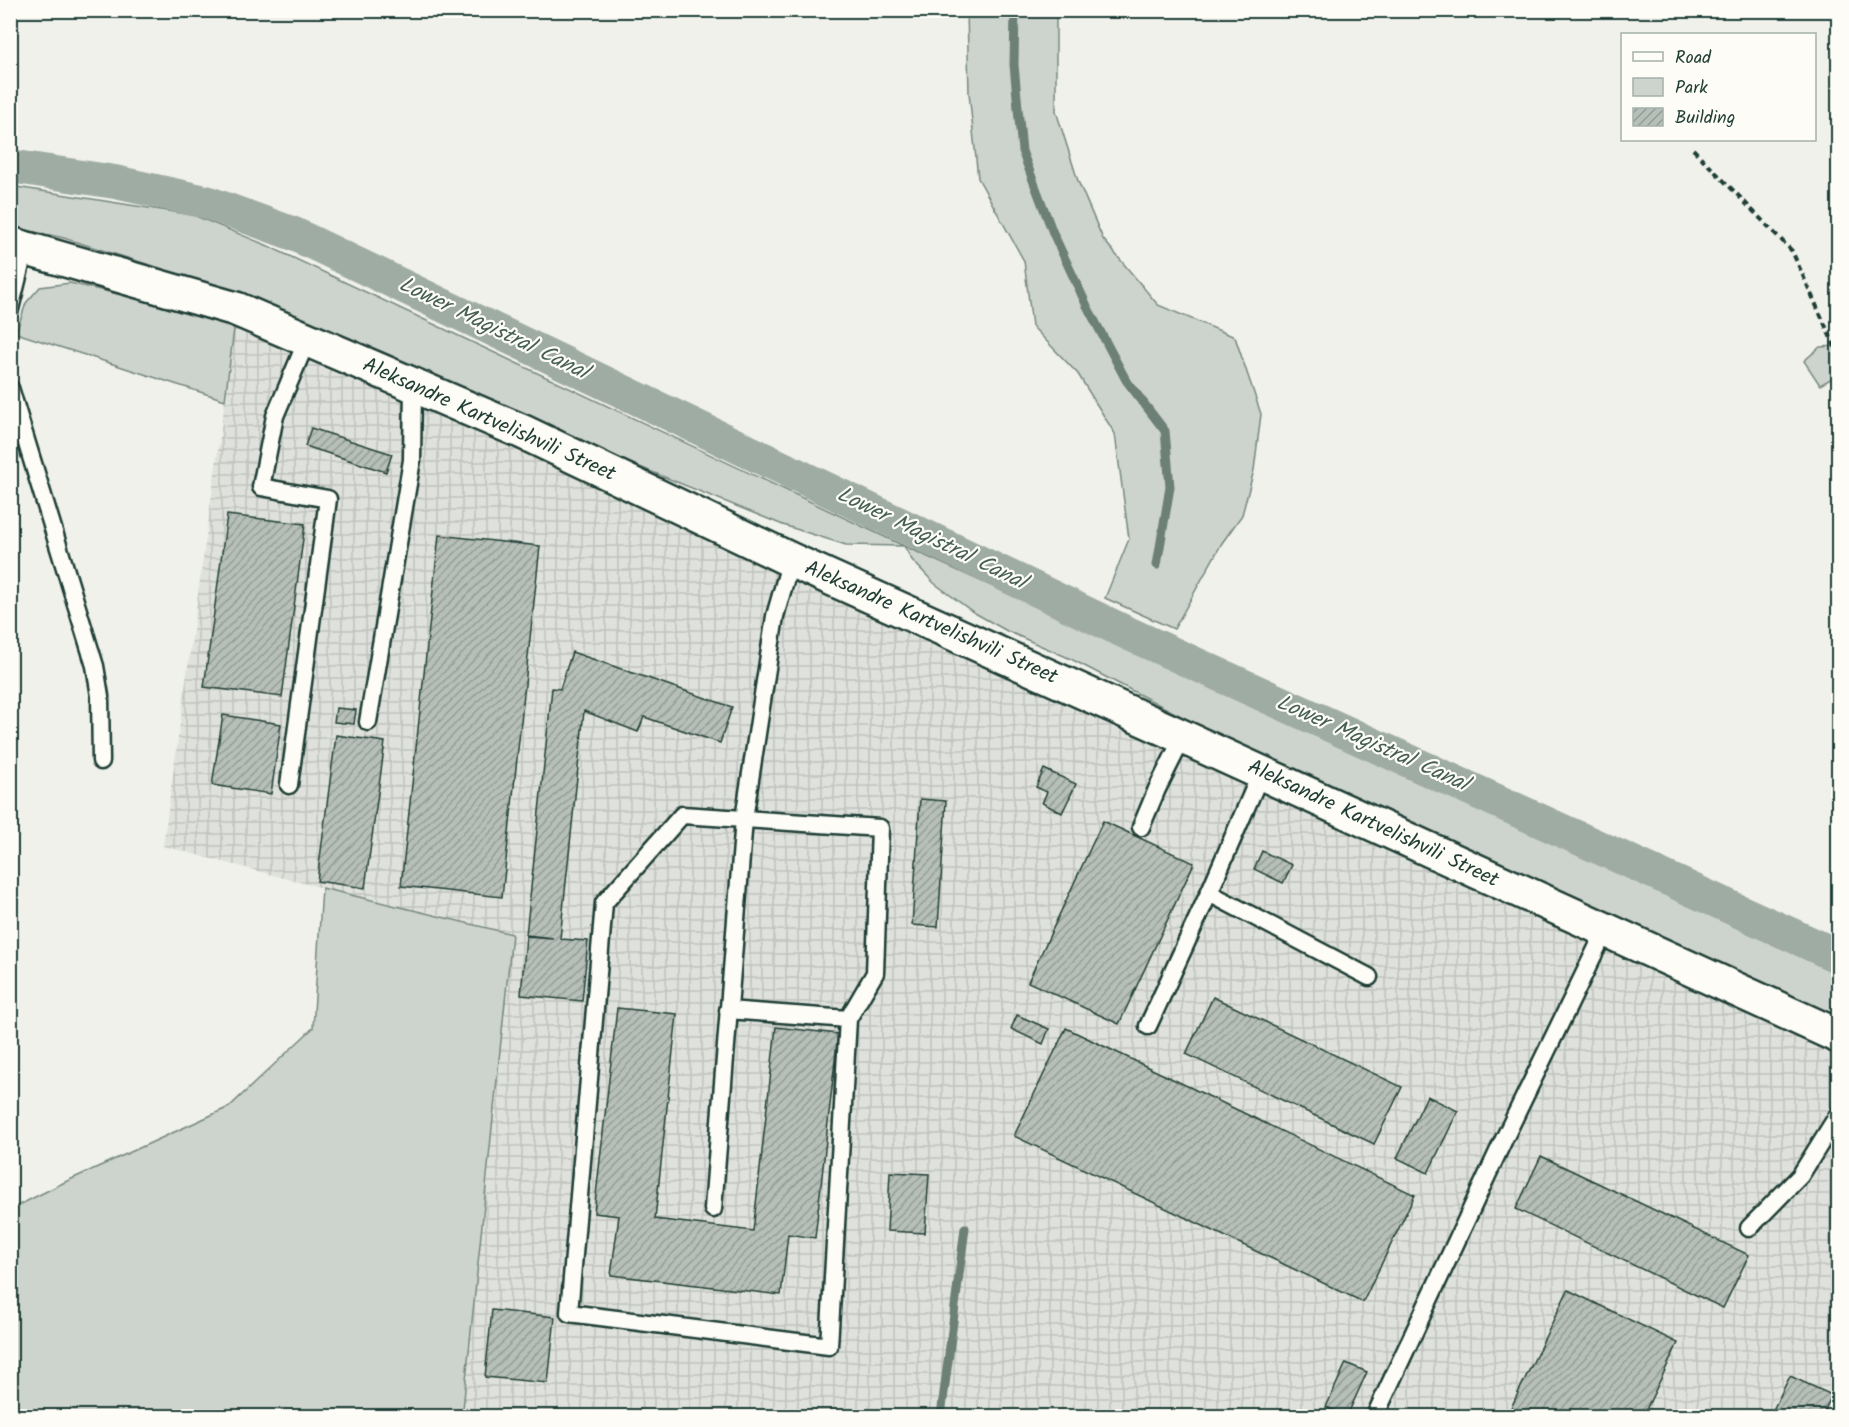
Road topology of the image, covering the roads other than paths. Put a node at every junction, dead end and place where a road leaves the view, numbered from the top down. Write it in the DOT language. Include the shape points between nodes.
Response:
graph roads {
  1 [pos="18,246"];
  2 [pos="10,309"];
  3 [pos="307,340"];
  4 [pos="413,385"];
  5 [pos="10,388"];
  6 [pos="791,560"];
  7 [pos="368,722"];
  8 [pos="1183,737"];
  9 [pos="101,761"];
  10 [pos="1261,773"];
  11 [pos="289,785"];
  12 [pos="744,819"];
  13 [pos="1141,827"];
  14 [pos="1209,893"];
  15 [pos="1605,931"];
  16 [pos="1369,977"];
  17 [pos="728,1010"];
  18 [pos="848,1019"];
  19 [pos="1148,1026"];
  20 [pos="1839,1036"];
  21 [pos="1839,1115"];
  22 [pos="713,1209"];
  23 [pos="1749,1228"];
  24 [pos="1375,1416"];
  1 -- 2 [label="lane"];
  1 -- 3 [label="street, Aleksandre Kartvelishvili Street" via="236,309"];
  3 -- 4 [label="street, Aleksandre Kartvelishvili Street"];
  3 -- 11 [label="lane" via="276,416 261,487 328,499"];
  4 -- 6 [label="street, Aleksandre Kartvelishvili Street" via="523,432"];
  4 -- 7 [label="lane" via="412,460"];
  5 -- 9 [label="lane" via="95,666 100,696"];
  6 -- 8 [label="street, Aleksandre Kartvelishvili Street"];
  6 -- 12 [label="lane" via="775,615"];
  8 -- 10 [label="street, Aleksandre Kartvelishvili Street"];
  8 -- 13 [label="lane"];
  10 -- 14 [label="lane"];
  10 -- 15 [label="street, Aleksandre Kartvelishvili Street"];
  12 -- 17 [label="lane"];
  12 -- 18 [label="lane" via="880,828 875,973"];
  12 -- 18 [label="lane" via="682,815 604,903 568,1313 829,1346"];
  14 -- 16 [label="lane"];
  14 -- 19 [label="lane"];
  15 -- 20 [label="street, Aleksandre Kartvelishvili Street"];
  15 -- 24 [label="lane"];
  17 -- 18 [label="lane"];
  17 -- 22 [label="lane"];
  21 -- 23 [label="lane" via="1800,1176"];
}
